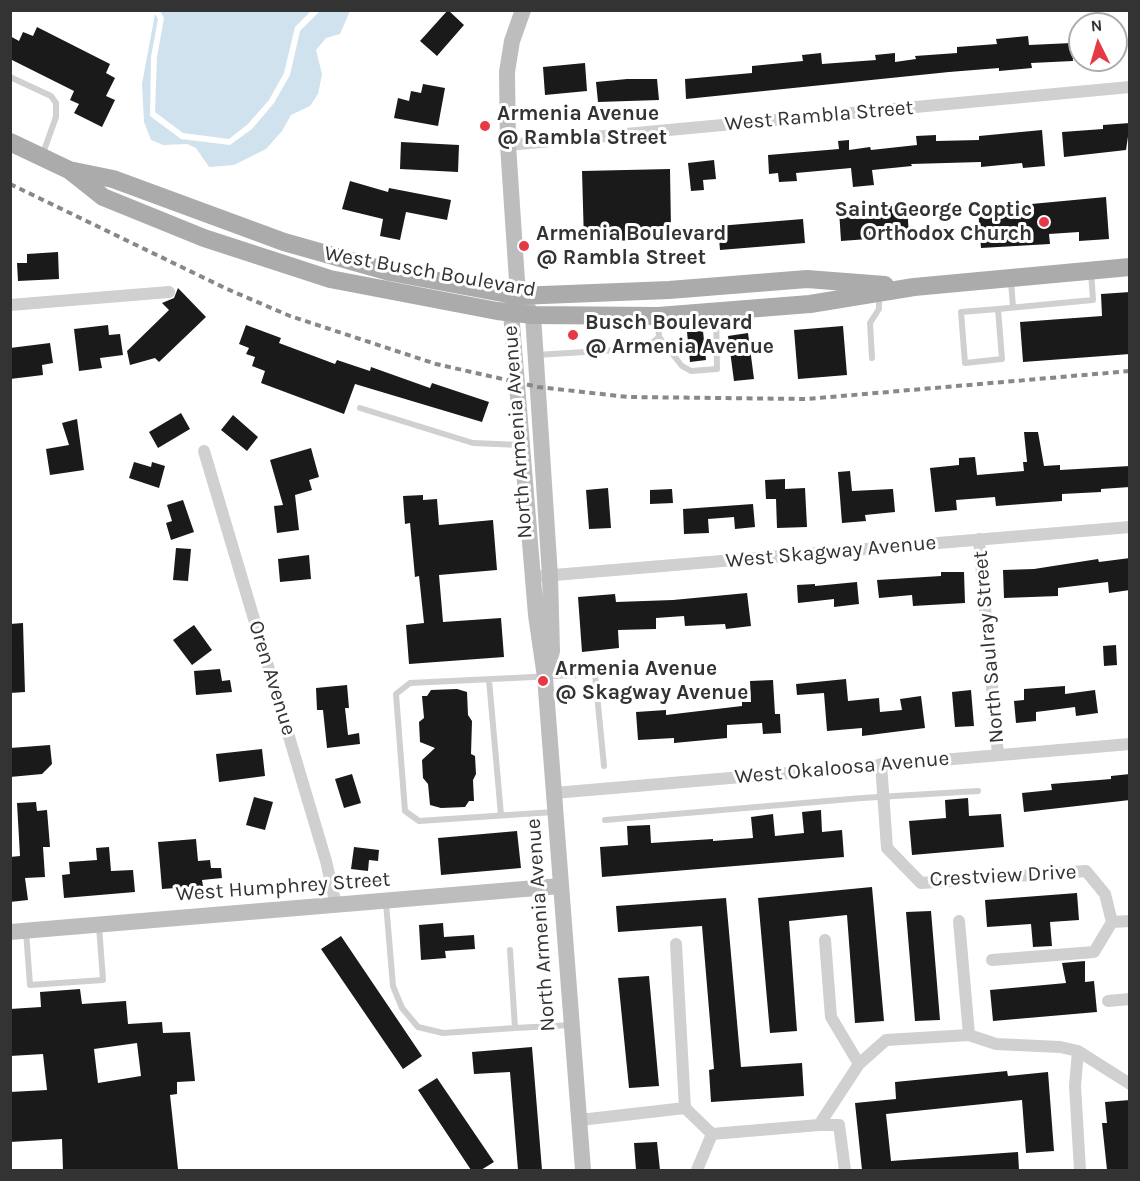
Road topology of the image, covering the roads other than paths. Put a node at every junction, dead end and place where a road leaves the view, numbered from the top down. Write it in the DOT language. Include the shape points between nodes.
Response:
graph roads {
  1 [pos="523,10"];
  2 [pos="10,77"];
  3 [pos="1130,87"];
  4 [pos="10,142"];
  5 [pos="508,145"];
  6 [pos="41,157"];
  7 [pos="1130,267"];
  8 [pos="1091,271"];
  9 [pos="1010,278"];
  10 [pos="914,287"];
  11 [pos="169,292"];
  12 [pos="879,293"];
  13 [pos="514,304"];
  14 [pos="10,305"];
  15 [pos="1013,307"];
  16 [pos="998,309"];
  17 [pos="716,311"];
  18 [pos="533,315"];
  19 [pos="658,316"];
  20 [pos="659,337"];
  21 [pos="536,355"];
  22 [pos="872,358"];
  23 [pos="360,408"];
  24 [pos="524,445"];
  25 [pos="204,451"];
  26 [pos="1130,527"];
  27 [pos="979,539"];
  28 [pos="542,576"];
  29 [pos="545,677"];
  30 [pos="489,680"];
  31 [pos="1130,744"];
  32 [pos="998,755"];
  33 [pos="881,764"];
  34 [pos="604,766"];
  35 [pos="978,790"];
  36 [pos="554,793"];
  37 [pos="884,796"];
  38 [pos="555,812"];
  39 [pos="501,815"];
  40 [pos="605,820"];
  41 [pos="560,886"];
  42 [pos="386,902"];
  43 [pos="336,906"];
  44 [pos="958,921"];
  45 [pos="1130,921"];
  46 [pos="1112,922"];
  47 [pos="99,924"];
  48 [pos="18,931"];
  49 [pos="825,940"];
  50 [pos="676,944"];
  51 [pos="510,950"];
  52 [pos="992,960"];
  53 [pos="1130,999"];
  54 [pos="1108,1001"];
  55 [pos="571,1025"];
  56 [pos="515,1028"];
  57 [pos="969,1035"];
  58 [pos="1078,1051"];
  59 [pos="859,1064"];
  60 [pos="1130,1084"];
  61 [pos="685,1108"];
  62 [pos="580,1120"];
  63 [pos="819,1125"];
  64 [pos="712,1134"];
  65 [pos="583,1170"];
  66 [pos="696,1170"];
  67 [pos="845,1170"];
  68 [pos="1080,1170"];
  1 -- 5 [label="main road, North Armenia Avenue" via="507,72"];
  2 -- 6 [label="lane" via="51,96 56,103 56,117"];
  3 -- 5 [label="street, West Rambla Street"];
  4 -- 6 [label="main road, West Busch Boulevard"];
  5 -- 13 [label="main road, North Armenia Avenue"];
  6 -- 13 [label="main road, West Busch Boulevard" via="69,170 113,179 284,242"];
  7 -- 8 [label="main road, West Busch Boulevard"];
  8 -- 9 [label="main road, West Busch Boulevard"];
  8 -- 15 [label="lane" via="1094,300"];
  9 -- 10 [label="main road, West Busch Boulevard"];
  9 -- 15 [label="lane"];
  10 -- 12 [label="main road, West Busch Boulevard"];
  10 -- 13 [label="main road, West Busch Boulevard" via="807,279"];
  11 -- 14 [label="street"];
  12 -- 17 [label="main road, West Busch Boulevard" via="810,304"];
  12 -- 22 [label="lane" via="879,309 870,323"];
  13 -- 18 [label="main road, West Busch Boulevard"];
  13 -- 24 [label="main road, North Armenia Avenue"];
  15 -- 16 [label="lane"];
  16 -- 16 [label="lane" via="1002,359 965,363 961,312"];
  17 -- 19 [label="main road, West Busch Boulevard"];
  17 -- 20 [label="lane" via="717,369 691,371 682,366"];
  18 -- 19 [label="main road, West Busch Boulevard"];
  18 -- 21 [label="main road, North Armenia Avenue"];
  19 -- 20 [label="lane"];
  20 -- 21 [label="lane" via="650,345 634,349"];
  21 -- 28 [label="main road, North Armenia Avenue"];
  23 -- 24 [label="lane" via="473,443"];
  24 -- 28 [label="main road, North Armenia Avenue"];
  25 -- 43 [label="street, Oren Avenue"];
  26 -- 27 [label="street, West Skagway Avenue"];
  27 -- 28 [label="street, West Skagway Avenue"];
  27 -- 32 [label="street, North Saulray Street"];
  28 -- 29 [label="main road, North Armenia Avenue" via="539,649"];
  29 -- 30 [label="lane"];
  29 -- 34 [label="lane" via="595,674"];
  29 -- 36 [label="main road, North Armenia Avenue"];
  30 -- 39 [label="lane"];
  30 -- 39 [label="lane" via="410,683 396,694 402,786 405,811 419,821"];
  31 -- 32 [label="street, West Okaloosa Avenue"];
  32 -- 33 [label="street, West Okaloosa Avenue"];
  33 -- 36 [label="street, West Okaloosa Avenue"];
  33 -- 37 [label="street, Crestview Drive"];
  35 -- 37 [label="lane"];
  36 -- 38 [label="main road, North Armenia Avenue"];
  37 -- 40 [label="lane"];
  37 -- 46 [label="street, Crestview Drive" via="887,848 921,883 1086,872 1105,894"];
  38 -- 39 [label="lane"];
  38 -- 41 [label="main road, North Armenia Avenue"];
  41 -- 42 [label="main road, West Humphrey Street"];
  41 -- 55 [label="main road, North Armenia Avenue"];
  42 -- 43 [label="main road, West Humphrey Street"];
  42 -- 56 [label="lane" via="393,986 402,1008 418,1027 443,1033"];
  43 -- 47 [label="main road, West Humphrey Street"];
  44 -- 57 [label="street"];
  45 -- 46 [label="street"];
  46 -- 52 [label="street" via="1094,952"];
  47 -- 48 [label="main road, West Humphrey Street"];
  47 -- 48 [label="lane" via="103,980 30,985"];
  49 -- 59 [label="street" via="831,1017"];
  50 -- 61 [label="street"];
  51 -- 56 [label="lane"];
  53 -- 54 [label="street"];
  55 -- 56 [label="lane"];
  55 -- 62 [label="main road, North Armenia Avenue"];
  57 -- 58 [label="street" via="996,1044"];
  57 -- 59 [label="street" via="886,1040"];
  58 -- 60 [label="street"];
  58 -- 68 [label="street" via="1075,1086"];
  59 -- 63 [label="street"];
  61 -- 62 [label="street"];
  61 -- 64 [label="street"];
  62 -- 65 [label="main road, North Armenia Avenue"];
  63 -- 64 [label="street"];
  63 -- 67 [label="street" via="839,1125"];
  64 -- 66 [label="street"];
}
